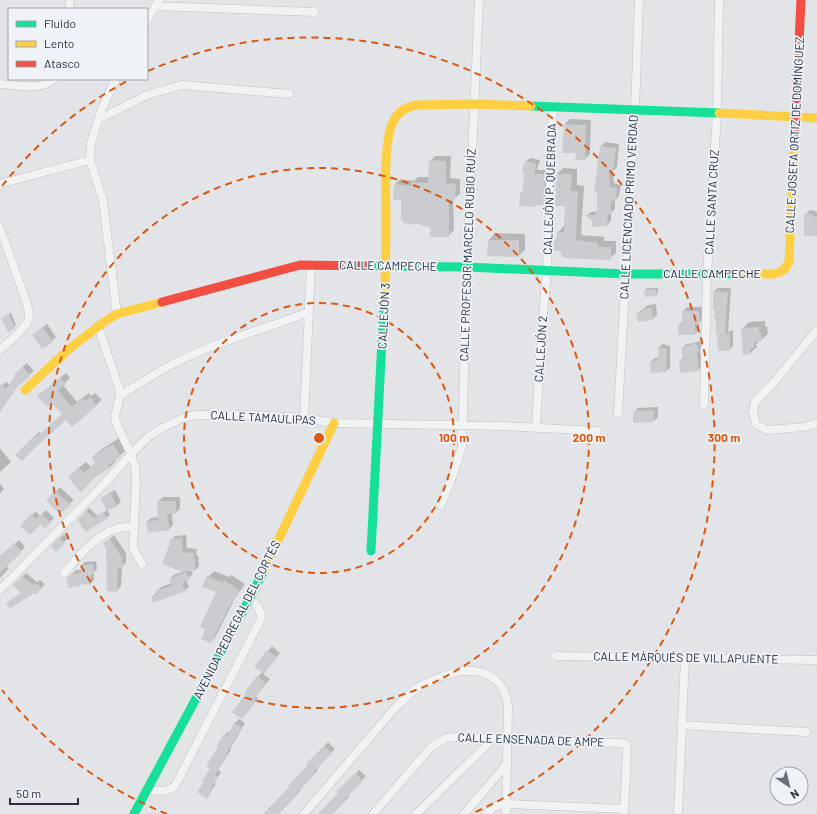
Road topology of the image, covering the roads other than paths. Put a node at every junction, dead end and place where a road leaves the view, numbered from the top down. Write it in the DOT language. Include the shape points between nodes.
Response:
graph roads {
  1 [pos="479,0"];
  2 [pos="639,0"];
  3 [pos="720,0"];
  4 [pos="801,0"];
  5 [pos="157,3"];
  6 [pos="314,12"];
  7 [pos="148,19"];
  8 [pos="52,80"];
  9 [pos="116,80"];
  10 [pos="0,84"];
  11 [pos="289,94"];
  12 [pos="474,104"];
  13 [pos="553,107"];
  14 [pos="635,109"];
  15 [pos="716,114"];
  16 [pos="796,118"];
  17 [pos="817,118"];
  18 [pos="99,119"];
  19 [pos="90,160"];
  20 [pos="0,185"];
  21 [pos="0,228"];
  22 [pos="312,265"];
  23 [pos="386,266"];
  24 [pos="467,267"];
  25 [pos="784,270"];
  26 [pos="547,271"];
  27 [pos="625,274"];
  28 [pos="707,274"];
  29 [pos="309,312"];
  30 [pos="117,314"];
  31 [pos="98,326"];
  32 [pos="817,330"];
  33 [pos="0,350"];
  34 [pos="25,390"];
  35 [pos="120,396"];
  36 [pos="704,404"];
  37 [pos="618,414"];
  38 [pos="304,418"];
  39 [pos="334,423"];
  40 [pos="378,424"];
  41 [pos="817,424"];
  42 [pos="463,426"];
  43 [pos="536,428"];
  44 [pos="597,431"];
  45 [pos="131,454"];
  46 [pos="441,505"];
  47 [pos="134,526"];
  48 [pos="371,551"];
  49 [pos="142,564"];
  50 [pos="64,573"];
  51 [pos="0,590"];
  52 [pos="250,598"];
  53 [pos="556,656"];
  54 [pos="685,657"];
  55 [pos="817,660"];
  56 [pos="681,725"];
  57 [pos="806,732"];
  58 [pos="493,739"];
  59 [pos="507,739"];
  60 [pos="506,765"];
  61 [pos="146,790"];
  62 [pos="506,804"];
  63 [pos="624,812"];
  64 [pos="134,814"];
  65 [pos="304,814"];
  66 [pos="373,814"];
  67 [pos="416,814"];
  68 [pos="464,814"];
  69 [pos="486,814"];
  70 [pos="506,814"];
  71 [pos="678,814"];
  1 -- 12 [label="street, CALLE PROFESOR MARCELO RUBIO RUÍZ"];
  2 -- 14 [label="street, CALLE LICENCIADO PRIMO VERDAD"];
  3 -- 15 [label="street, CALLE SANTA CRUZ"];
  4 -- 16 [label="street, CALLE JOSEFA ORTIZ DE DOMÍNGUEZ"];
  5 -- 6 [label="street"];
  5 -- 7 [label="street"];
  8 -- 10 [label="street" via="40,86"];
  9 -- 18 [label="street"];
  11 -- 18 [label="street" via="182,86 147,95"];
  12 -- 13 [label="street, CALLEJÓN 3"];
  12 -- 23 [label="street, CALLEJÓN 3" via="416,105 408,107 394,119 386,158"];
  12 -- 24 [label="street, CALLE PROFESOR MARCELO RUBIO RUÍZ"];
  13 -- 14 [label="street, CALLEJÓN 3"];
  13 -- 26 [label="street, CALLEJÓN P. QUEBRADA"];
  14 -- 15 [label="street, CALLEJÓN 3"];
  14 -- 27 [label="street, CALLE LICENCIADO PRIMO VERDAD"];
  15 -- 16 [label="street, CALLEJÓN 3"];
  15 -- 28 [label="street, CALLE SANTA CRUZ"];
  16 -- 17 [label="street, CALLEJÓN 3"];
  16 -- 25 [label="street, CALLE JOSEFA ORTIZ DE DOMÍNGUEZ" via="789,262"];
  18 -- 19 [label="street" via="91,143"];
  19 -- 20 [label="street"];
  19 -- 30 [label="street" via="103,201"];
  21 -- 33 [label="street" via="27,304 29,317 28,322"];
  22 -- 23 [label="street, CALLE CAMPECHE"];
  22 -- 29 [label="street"];
  22 -- 30 [label="street, CALLE CAMPECHE" via="290,267"];
  23 -- 24 [label="street, CALLE CAMPECHE"];
  23 -- 40 [label="street, CALLEJÓN 3"];
  24 -- 26 [label="street, CALLE CAMPECHE"];
  24 -- 42 [label="street, CALLE PROFESOR MARCELO RUBIO RUÍZ"];
  25 -- 28 [label="street, CALLE CAMPECHE" via="775,274"];
  26 -- 27 [label="street, CALLE CAMPECHE"];
  26 -- 43 [label="street, CALLEJÓN 2"];
  27 -- 28 [label="street, CALLE CAMPECHE"];
  27 -- 37 [label="street, CALLE LICENCIADO PRIMO VERDAD"];
  28 -- 36 [label="street, CALLE SANTA CRUZ"];
  29 -- 35 [label="street" via="216,344 174,363"];
  29 -- 38 [label="street"];
  30 -- 31 [label="street, CALLE CAMPECHE"];
  31 -- 34 [label="street, CALLE CAMPECHE"];
  31 -- 35 [label="street"];
  32 -- 41 [label="street" via="756,402 753,413 756,424 767,430"];
  35 -- 45 [label="street" via="115,416 116,423"];
  38 -- 39 [label="street, CALLE TAMAULIPAS"];
  38 -- 45 [label="street, CALLE TAMAULIPAS" via="196,415 160,429"];
  39 -- 40 [label="street, CALLE TAMAULIPAS"];
  39 -- 52 [label="street, AVENIDA PEDREGAL DEL CORTÉS"];
  40 -- 42 [label="street, CALLE TAMAULIPAS"];
  40 -- 48 [label="street, CALLEJÓN 3"];
  42 -- 43 [label="street, CALLE TAMAULIPAS"];
  42 -- 46 [label="street, CALLE PROFESOR MARCELO RUBIO RUÍZ" via="461,454"];
  43 -- 44 [label="street, CALLE TAMAULIPAS"];
  45 -- 47 [label="street" via="136,483"];
  45 -- 51 [label="street, CALLE TAMAULIPAS"];
  47 -- 49 [label="street" via="133,548"];
  47 -- 50 [label="street" via="115,529 99,537"];
  52 -- 61 [label="street, AVENIDA PEDREGAL DEL CORTÉS"];
  52 -- 61 [label="street" via="260,610 261,619 175,786 164,791"];
  53 -- 54 [label="street, CALLE MÁRQUÉS DE VILLAPUENTE"];
  54 -- 55 [label="street, CALLE MÁRQUÉS DE VILLAPUENTE"];
  54 -- 56 [label="street"];
  56 -- 57 [label="street"];
  56 -- 71 [label="street"];
  58 -- 59 [label="street, CALLE ENSENADA DE AMPE"];
  58 -- 66 [label="street, CALLE ENSENADA DE AMPE" via="455,737 436,743"];
  58 -- 67 [label="street"];
  59 -- 60 [label="street"];
  59 -- 63 [label="street, CALLE ENSENADA DE AMPE" via="626,744"];
  59 -- 65 [label="street" via="507,698 499,684 482,672 468,670 448,674 418,687 394,709"];
  60 -- 62 [label="street"];
  60 -- 68 [label="street"];
  61 -- 64 [label="street, AVENIDA PEDREGAL DEL CORTÉS"];
  62 -- 63 [label="street"];
  62 -- 69 [label="street" via="494,806"];
  62 -- 70 [label="street"];
}
